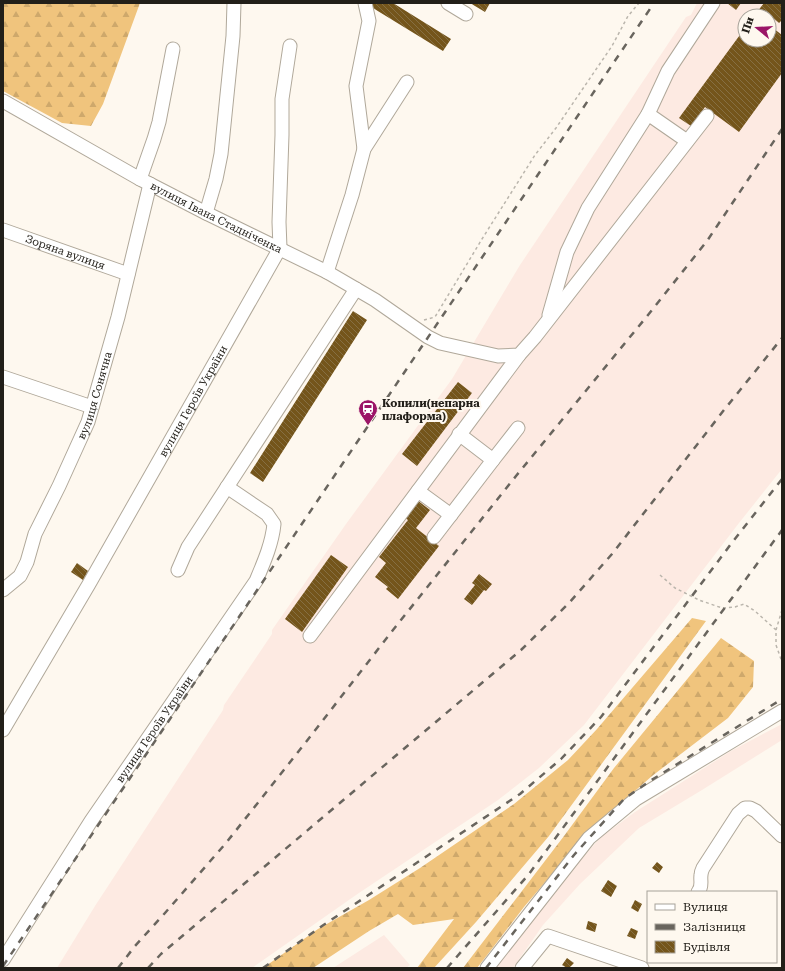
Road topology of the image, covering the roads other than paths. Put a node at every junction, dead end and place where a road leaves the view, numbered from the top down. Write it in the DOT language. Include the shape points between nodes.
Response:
graph roads {
  1 [pos="234,3"];
  2 [pos="365,3"];
  3 [pos="448,3"];
  4 [pos="713,3"];
  5 [pos="466,14"];
  6 [pos="290,46"];
  7 [pos="173,49"];
  8 [pos="407,82"];
  9 [pos="3,101"];
  10 [pos="648,114"];
  11 [pos="707,116"];
  12 [pos="687,141"];
  13 [pos="364,149"];
  14 [pos="145,182"];
  15 [pos="206,213"];
  16 [pos="3,230"];
  17 [pos="280,248"];
  18 [pos="327,272"];
  19 [pos="128,274"];
  20 [pos="356,289"];
  21 [pos="547,322"];
  22 [pos="519,355"];
  23 [pos="3,377"];
  24 [pos="92,407"];
  25 [pos="518,428"];
  26 [pos="459,434"];
  27 [pos="493,460"];
  28 [pos="227,487"];
  29 [pos="418,491"];
  30 [pos="451,515"];
  31 [pos="434,537"];
  32 [pos="178,570"];
  33 [pos="3,590"];
  34 [pos="310,636"];
  35 [pos="782,711"];
  36 [pos="3,730"];
  37 [pos="782,836"];
  38 [pos="699,891"];
  39 [pos="3,960"];
  40 [pos="487,968"];
  41 [pos="522,968"];
  42 [pos="642,968"];
  1 -- 15 [label="street" via="221,154"];
  2 -- 13 [label="street" via="370,22 356,86"];
  3 -- 5 [label="street"];
  4 -- 10 [label="street" via="668,71"];
  6 -- 17 [label="street" via="282,99"];
  7 -- 14 [label="street"];
  8 -- 13 [label="street"];
  9 -- 14 [label="street, вулиця Івана Стадніченка"];
  10 -- 12 [label="street"];
  10 -- 21 [label="street" via="588,208 567,252"];
  11 -- 12 [label="street"];
  12 -- 21 [label="street"];
  13 -- 18 [label="street"];
  14 -- 15 [label="street, вулиця Івана Стадніченка"];
  14 -- 19 [label="street, вулиця Сонячна"];
  15 -- 17 [label="street, вулиця Івана Стадніченка"];
  16 -- 19 [label="street, Зоряна вулиця"];
  17 -- 18 [label="street, вулиця Івана Стадніченка"];
  17 -- 36 [label="street, вулиця Героїв України"];
  18 -- 20 [label="street, вулиця Івана Стадніченка"];
  19 -- 24 [label="street, вулиця Сонячна"];
  20 -- 22 [label="street, вулиця Івана Стадніченка" via="440,344 498,356"];
  20 -- 28 [label="street"];
  21 -- 22 [label="street"];
  22 -- 26 [label="street"];
  23 -- 24 [label="street"];
  24 -- 33 [label="street, вулиця Сонячна" via="75,451 35,534 27,562 20,576"];
  25 -- 27 [label="street"];
  26 -- 27 [label="street"];
  26 -- 29 [label="street"];
  27 -- 30 [label="street"];
  28 -- 32 [label="street" via="188,547"];
  28 -- 39 [label="street, вулиця Героїв України" via="267,514 274,524 267,554 256,581 91,821"];
  29 -- 30 [label="street"];
  29 -- 34 [label="street"];
  30 -- 31 [label="street"];
  35 -- 40 [label="street" via="636,799 589,838"];
  37 -- 38 [label="street" via="756,811 745,808 738,814 703,868"];
  41 -- 42 [label="street" via="548,936"];
}
